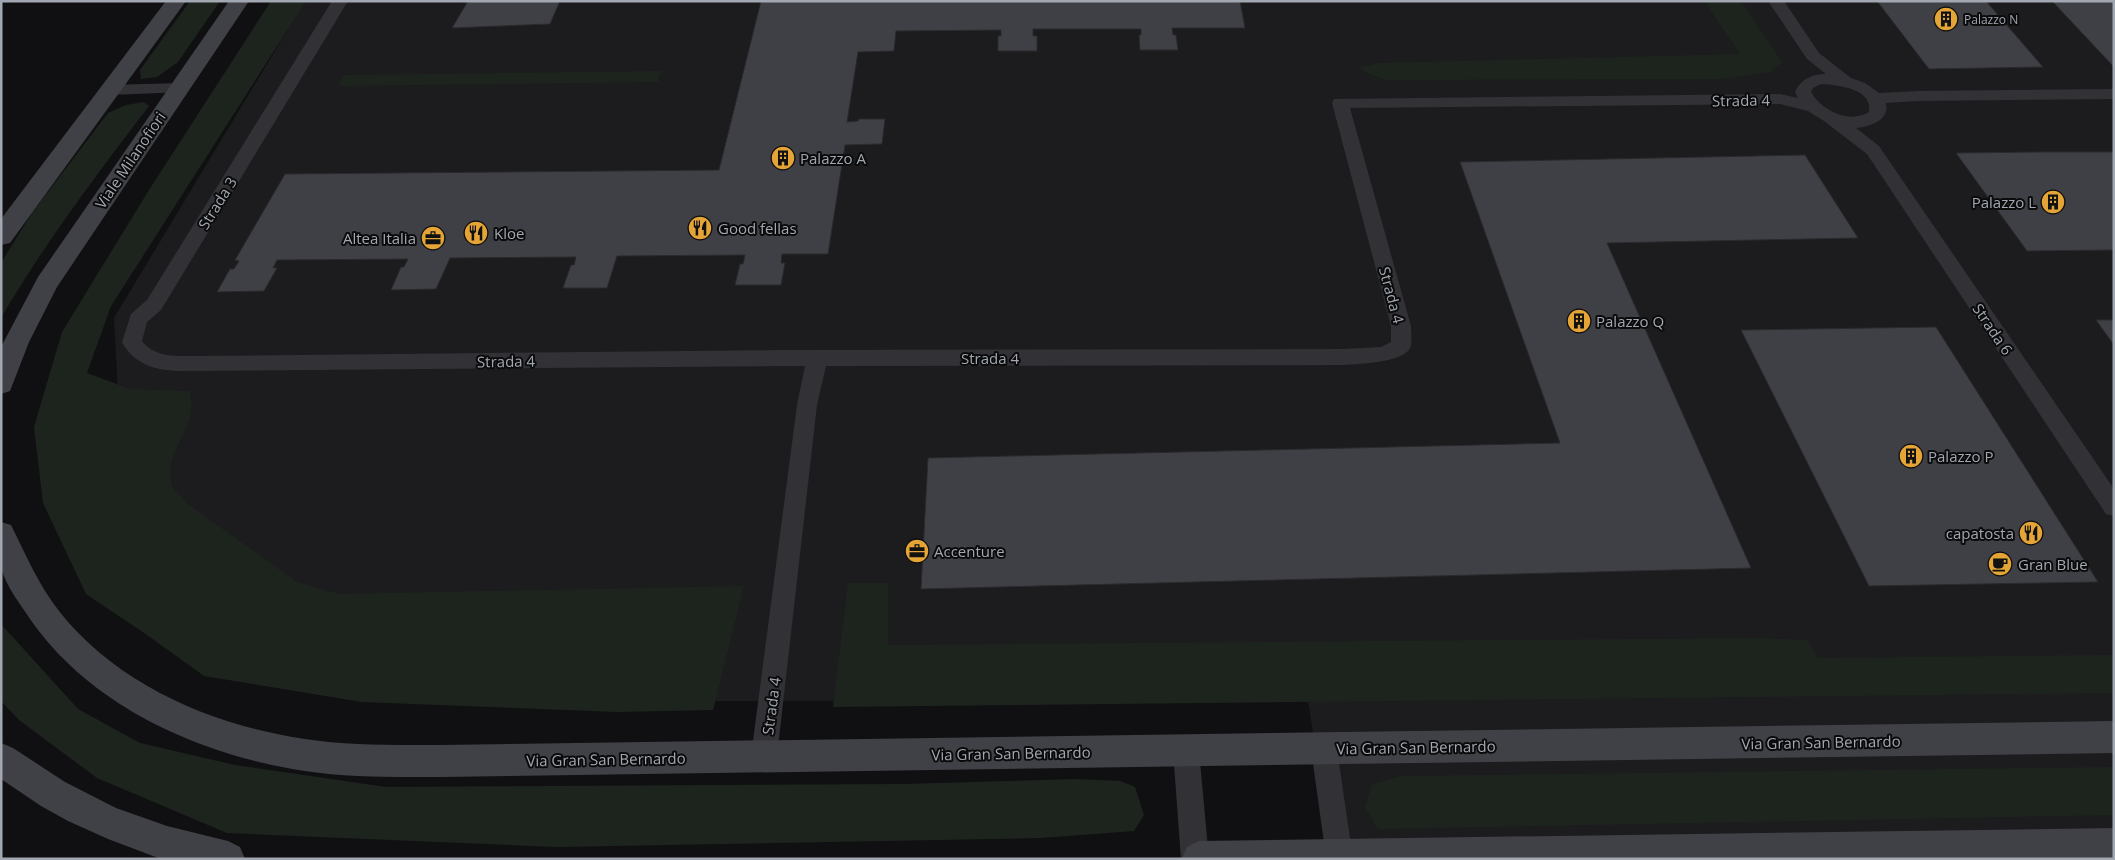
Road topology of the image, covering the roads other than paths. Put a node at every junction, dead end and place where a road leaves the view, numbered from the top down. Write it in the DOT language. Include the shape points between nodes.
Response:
graph roads {
  1 [pos="176,1"];
  2 [pos="239,1"];
  3 [pos="340,1"];
  4 [pos="1776,1"];
  5 [pos="1813,56"];
  6 [pos="1845,81"];
  7 [pos="179,88"];
  8 [pos="110,90"];
  9 [pos="1808,93"];
  10 [pos="2114,94"];
  11 [pos="1875,99"];
  12 [pos="1831,118"];
  13 [pos="1874,118"];
  14 [pos="1873,150"];
  15 [pos="1,237"];
  16 [pos="816,358"];
  17 [pos="196,364"];
  18 [pos="1,384"];
  19 [pos="2114,507"];
  20 [pos="1,534"];
  21 [pos="2114,737"];
  22 [pos="1324,749"];
  23 [pos="1186,751"];
  24 [pos="764,756"];
  25 [pos="1,759"];
  26 [pos="2114,845"];
  27 [pos="1354,858"];
  28 [pos="228,859"];
  29 [pos="1195,859"];
  30 [pos="1199,859"];
  1 -- 8 [label="main road"];
  2 -- 7 [label="main road, Viale Milanofiori"];
  3 -- 17 [label="lane, Strada 3" via="154,305 138,319 132,342 142,356 161,362"];
  4 -- 5 [label="lane"];
  5 -- 6 [label="lane"];
  5 -- 9 [label="lane" via="1814,71"];
  6 -- 9 [label="lane, Strada 4" via="1821,79"];
  6 -- 11 [label="lane, Strada 4"];
  7 -- 8 [label="lane"];
  7 -- 18 [label="main road, Viale Milanofiori" via="47,283 25,322"];
  8 -- 15 [label="main road"];
  9 -- 12 [label="lane, Strada 4"];
  9 -- 16 [label="lane, Strada 4" via="1780,100 1340,103 1401,326 1401,346 1383,354 1323,357"];
  10 -- 11 [label="lane"];
  11 -- 13 [label="lane" via="1878,112"];
  12 -- 13 [label="lane, Strada 4" via="1855,122"];
  12 -- 14 [label="lane, Strada 6"];
  13 -- 14 [label="lane"];
  14 -- 19 [label="lane, Strada 6"];
  16 -- 17 [label="lane, Strada 4"];
  16 -- 24 [label="lane, Strada 4" via="807,405"];
  20 -- 24 [label="main road, Via Gran San Bernardo" via="16,570 40,610 72,648 135,697 187,723 244,742 306,755 407,761"];
  21 -- 22 [label="main road, Via Gran San Bernardo"];
  22 -- 23 [label="main road, Via Gran San Bernardo"];
  22 -- 27 [label="lane"];
  23 -- 24 [label="main road, Via Gran San Bernardo"];
  23 -- 29 [label="lane"];
  25 -- 28 [label="main road" via="39,787 103,820 169,845"];
  26 -- 27 [label="main road"];
  27 -- 30 [label="main road"];
}
